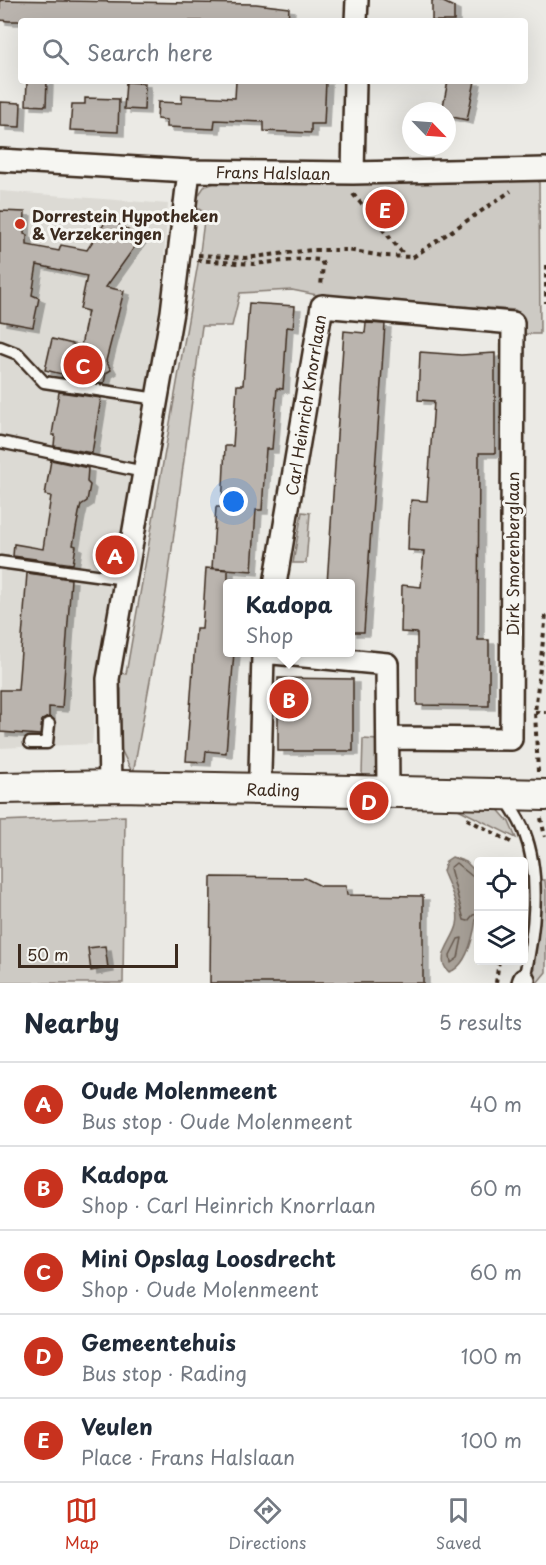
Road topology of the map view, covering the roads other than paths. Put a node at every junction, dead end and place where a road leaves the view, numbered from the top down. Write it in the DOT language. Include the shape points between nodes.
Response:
graph roads {
  1 [pos="357,0"];
  2 [pos="356,18"];
  3 [pos="355,84"];
  4 [pos="0,159"];
  5 [pos="546,169"];
  6 [pos="189,171"];
  7 [pos="350,173"];
  8 [pos="438,315"];
  9 [pos="0,347"];
  10 [pos="157,399"];
  11 [pos="0,442"];
  12 [pos="144,472"];
  13 [pos="0,562"];
  14 [pos="125,579"];
  15 [pos="276,579"];
  16 [pos="263,657"];
  17 [pos="308,657"];
  18 [pos="49,724"];
  19 [pos="388,738"];
  20 [pos="30,743"];
  21 [pos="260,772"];
  22 [pos="110,786"];
  23 [pos="0,788"];
  24 [pos="388,790"];
  25 [pos="503,793"];
  26 [pos="542,795"];
  27 [pos="523,982"];
  1 -- 2 [label="street"];
  3 -- 7 [label="street"];
  4 -- 6 [label="street, Frans Halslaan"];
  5 -- 7 [label="street, Frans Halslaan"];
  6 -- 7 [label="street, Frans Halslaan"];
  6 -- 10 [label="street"];
  8 -- 15 [label="street, Carl Heinrich Knorrlaan" via="322,306"];
  8 -- 19 [label="street, Dirk Smorenberglaan" via="513,323 511,739"];
  9 -- 10 [label="lane" via="18,354 44,382"];
  10 -- 12 [label="street"];
  11 -- 12 [label="lane"];
  12 -- 14 [label="street"];
  13 -- 14 [label="lane"];
  14 -- 22 [label="street" via="108,679"];
  16 -- 21 [label="street"];
  17 -- 19 [label="street" via="387,664"];
  18 -- 20 [label="lane" via="47,743"];
  19 -- 24 [label="street"];
  22 -- 23 [label="main road, Rading"];
  22 -- 24 [label="main road, Rading"];
  24 -- 25 [label="main road, Rading"];
  25 -- 26 [label="main road, Rading"];
  25 -- 27 [label="lane" via="524,830 533,869 534,896"];
}
